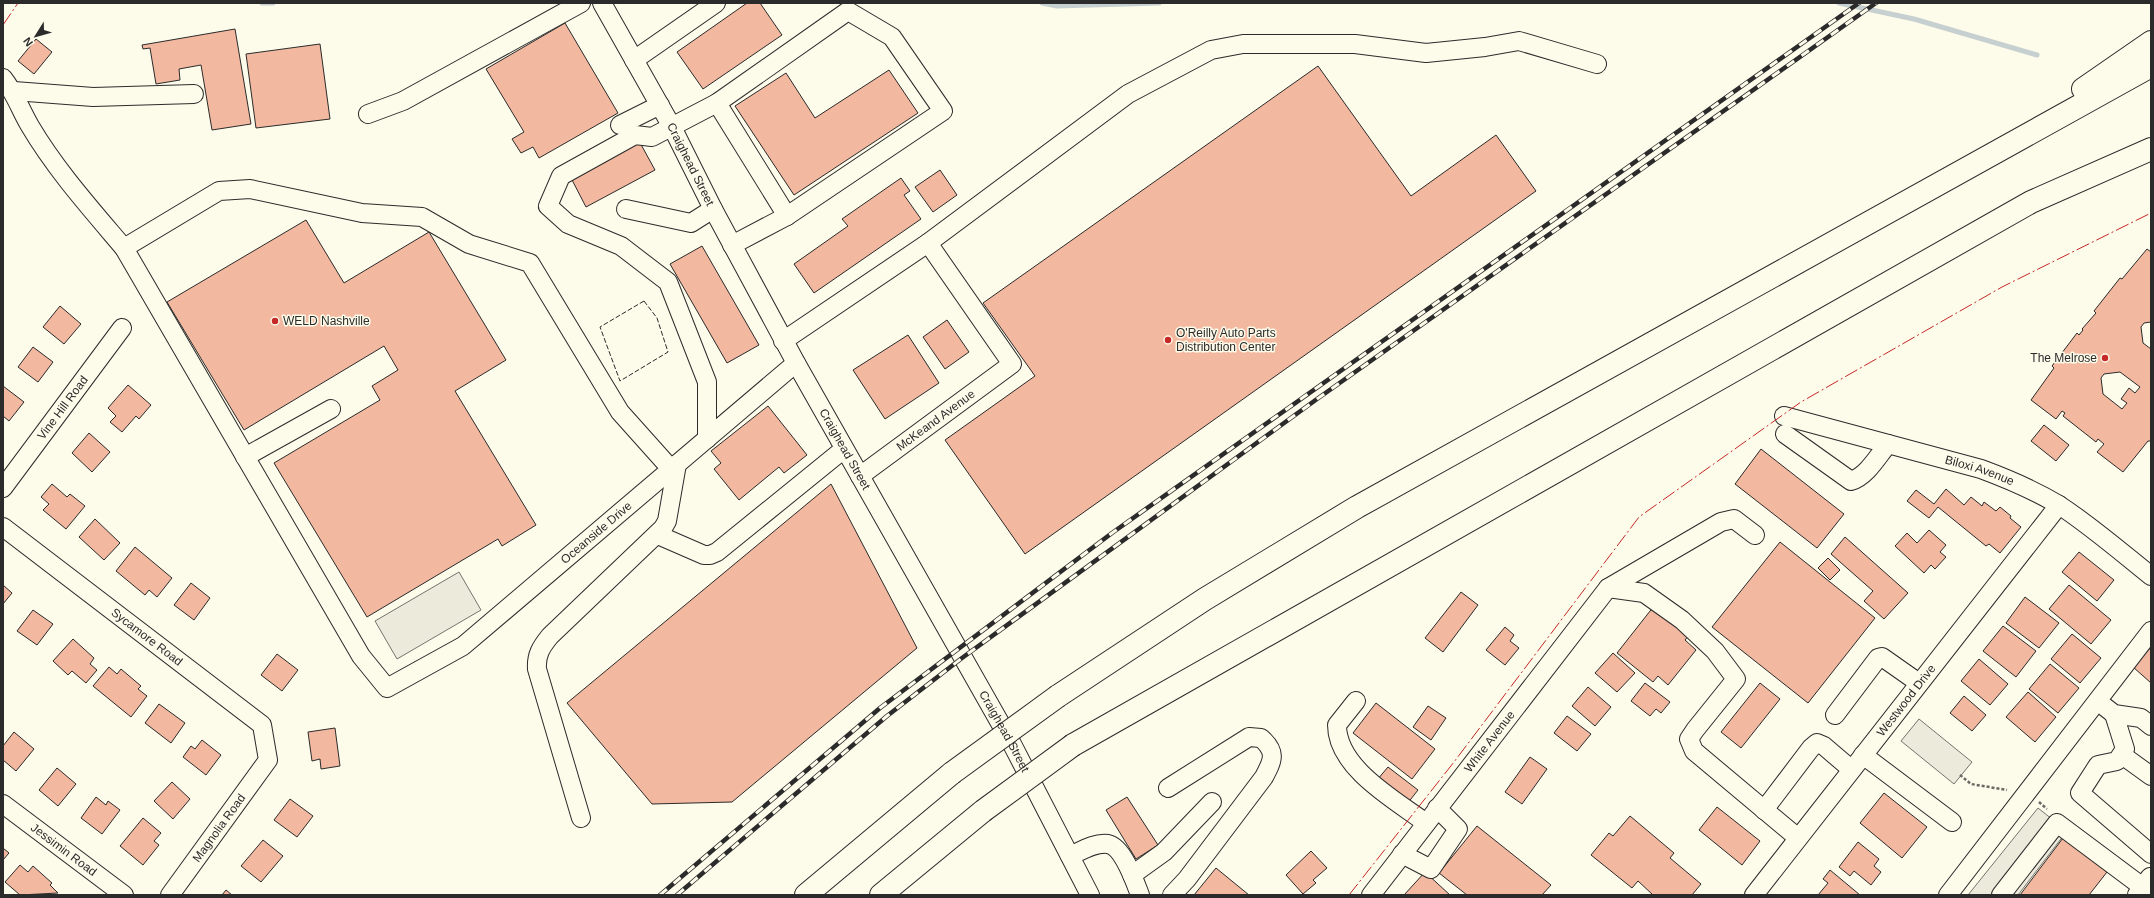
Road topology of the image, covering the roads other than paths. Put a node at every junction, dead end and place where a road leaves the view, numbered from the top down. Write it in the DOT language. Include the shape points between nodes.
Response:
graph roads {
  1 [pos="581,3"];
  2 [pos="602,3"];
  3 [pos="716,3"];
  4 [pos="2151,42"];
  5 [pos="634,60"];
  6 [pos="1597,64"];
  7 [pos="2151,66"];
  8 [pos="8,84"];
  9 [pos="194,94"];
  10 [pos="717,103"];
  11 [pos="660,105"];
  12 [pos="368,114"];
  13 [pos="620,125"];
  14 [pos="672,127"];
  15 [pos="2151,134"];
  16 [pos="2151,149"];
  17 [pos="1993,153"];
  18 [pos="2050,193"];
  19 [pos="626,209"];
  20 [pos="713,209"];
  21 [pos="787,216"];
  22 [pos="928,242"];
  23 [pos="732,245"];
  24 [pos="124,248"];
  25 [pos="122,328"];
  26 [pos="783,341"];
  27 [pos="796,363"];
  28 [pos="331,409"];
  29 [pos="1784,416"];
  30 [pos="1785,434"];
  31 [pos="707,439"];
  32 [pos="1888,444"];
  33 [pos="844,449"];
  34 [pos="246,457"];
  35 [pos="674,467"];
  36 [pos="860,476"];
  37 [pos="3,488"];
  38 [pos="2059,505"];
  39 [pos="3,527"];
  40 [pos="658,535"];
  41 [pos="1755,535"];
  42 [pos="2151,576"];
  43 [pos="1608,588"];
  44 [pos="2151,631"];
  45 [pos="1919,683"];
  46 [pos="1356,701"];
  47 [pos="2098,701"];
  48 [pos="2114,714"];
  49 [pos="1835,715"];
  50 [pos="2151,726"];
  51 [pos="1863,755"];
  52 [pos="2122,755"];
  53 [pos="268,760"];
  54 [pos="1851,769"];
  55 [pos="2151,776"];
  56 [pos="1168,788"];
  57 [pos="1212,802"];
  58 [pos="3,804"];
  59 [pos="1437,808"];
  60 [pos="1764,810"];
  61 [pos="581,818"];
  62 [pos="1952,822"];
  63 [pos="1426,823"];
  64 [pos="1798,838"];
  65 [pos="1402,854"];
  66 [pos="2151,854"];
  67 [pos="1070,856"];
  68 [pos="1132,875"];
  69 [pos="2145,888"];
  70 [pos="124,895"];
  71 [pos="170,895"];
  72 [pos="806,895"];
  73 [pos="881,895"];
  74 [pos="1090,895"];
  75 [pos="1140,895"];
  76 [pos="1172,895"];
  77 [pos="1371,895"];
  78 [pos="1754,895"];
  79 [pos="1948,895"];
  80 [pos="2001,895"];
  1 -- 12 [label="street" via="403,101"];
  2 -- 5 [label="street, Craighead Street"];
  3 -- 5 [label="street"];
  4 -- 17 [label="highway"];
  5 -- 11 [label="street, Craighead Street"];
  6 -- 22 [label="street" via="1520,41 1426,53 1356,44 1243,44 1211,50 1128,94"];
  7 -- 17 [label="highway"];
  8 -- 9 [label="street" via="93,97"];
  8 -- 24 [label="street" via="30,126 56,164"];
  10 -- 14 [label="street"];
  10 -- 21 [label="street"];
  10 -- 21 [label="street" via="848,11 892,37 943,111"];
  11 -- 13 [label="street"];
  11 -- 14 [label="street, Craighead Street"];
  14 -- 20 [label="street, Craighead Street"];
  14 -- 31 [label="street" via="652,137 635,135 561,176 548,206 568,224 621,246 668,282 707,382"];
  15 -- 18 [label="highway"];
  16 -- 18 [label="highway"];
  17 -- 72 [label="highway, bridge" via="1357,507 1204,599 1058,696 952,773"];
  18 -- 73 [label="highway, bridge" via="1660,411 1073,745 983,811"];
  19 -- 20 [label="street" via="691,223"];
  20 -- 23 [label="street, Craighead Street"];
  21 -- 23 [label="street"];
  22 -- 26 [label="street"];
  22 -- 36 [label="street, McKeand Avenue" via="1012,364"];
  23 -- 26 [label="street, Craighead Street"];
  24 -- 34 [label="street"];
  24 -- 35 [label="street" via="219,191 250,189 362,212 422,217 469,244 530,263 620,412"];
  25 -- 37 [label="street, Vine Hill Road"];
  26 -- 27 [label="street, Craighead Street"];
  27 -- 31 [label="street, Oceanside Drive"];
  27 -- 33 [label="street, Craighead Street"];
  28 -- 34 [label="street"];
  29 -- 32 [label="street, Biloxi Avenue"];
  30 -- 32 [label="street" via="1851,481 1866,471"];
  31 -- 35 [label="street, Oceanside Drive"];
  32 -- 38 [label="street, Biloxi Avenue" via="1981,469 2012,481"];
  33 -- 36 [label="street, Craighead Street"];
  33 -- 40 [label="street" via="718,552 704,555"];
  34 -- 35 [label="street, Oceanside Drive" via="361,656 387,688 462,646"];
  35 -- 40 [label="street" via="667,521"];
  36 -- 67 [label="street, Craighead Street" via="1012,744"];
  38 -- 42 [label="street, Biloxi Avenue"];
  38 -- 45 [label="street, Westwood Drive"];
  39 -- 53 [label="street, Sycamore Road" via="262,726"];
  40 -- 61 [label="street" via="550,636 540,648 537,658 537,670"];
  41 -- 43 [label="street" via="1734,519 1721,522"];
  43 -- 59 [label="street, White Avenue"];
  43 -- 60 [label="street" via="1644,593 1682,620 1715,651 1736,679 1689,739 1694,751"];
  44 -- 47 [label="street"];
  45 -- 49 [label="street" via="1882,657 1878,658"];
  45 -- 51 [label="street, Westwood Drive"];
  46 -- 63 [label="street" via="1337,725 1340,743 1347,758 1370,782"];
  47 -- 48 [label="street"];
  47 -- 79 [label="street" via="2020,792"];
  48 -- 50 [label="street" via="2141,718"];
  48 -- 52 [label="street" via="2125,749"];
  51 -- 54 [label="street, Westwood Drive"];
  51 -- 62 [label="street"];
  52 -- 55 [label="street"];
  52 -- 66 [label="street" via="2117,761 2098,765 2080,793"];
  53 -- 71 [label="street, Magnolia Road"];
  54 -- 60 [label="street" via="1817,743"];
  54 -- 64 [label="street, Westwood Drive"];
  56 -- 76 [label="street" via="1250,737 1261,738 1269,744 1273,757 1264,777 1191,874"];
  57 -- 68 [label="street" via="1164,852"];
  58 -- 70 [label="street, Jessimin Road"];
  59 -- 63 [label="street, White Avenue"];
  59 -- 65 [label="street" via="1458,829 1431,869"];
  60 -- 64 [label="street"];
  63 -- 65 [label="street, White Avenue"];
  64 -- 78 [label="street, Westwood Drive"];
  65 -- 77 [label="street, White Avenue"];
  67 -- 68 [label="street" via="1091,846 1108,844 1120,851"];
  67 -- 74 [label="street, Craighead Street"];
  68 -- 75 [label="street"];
  69 -- 80 [label="street" via="2057,823"];
}
